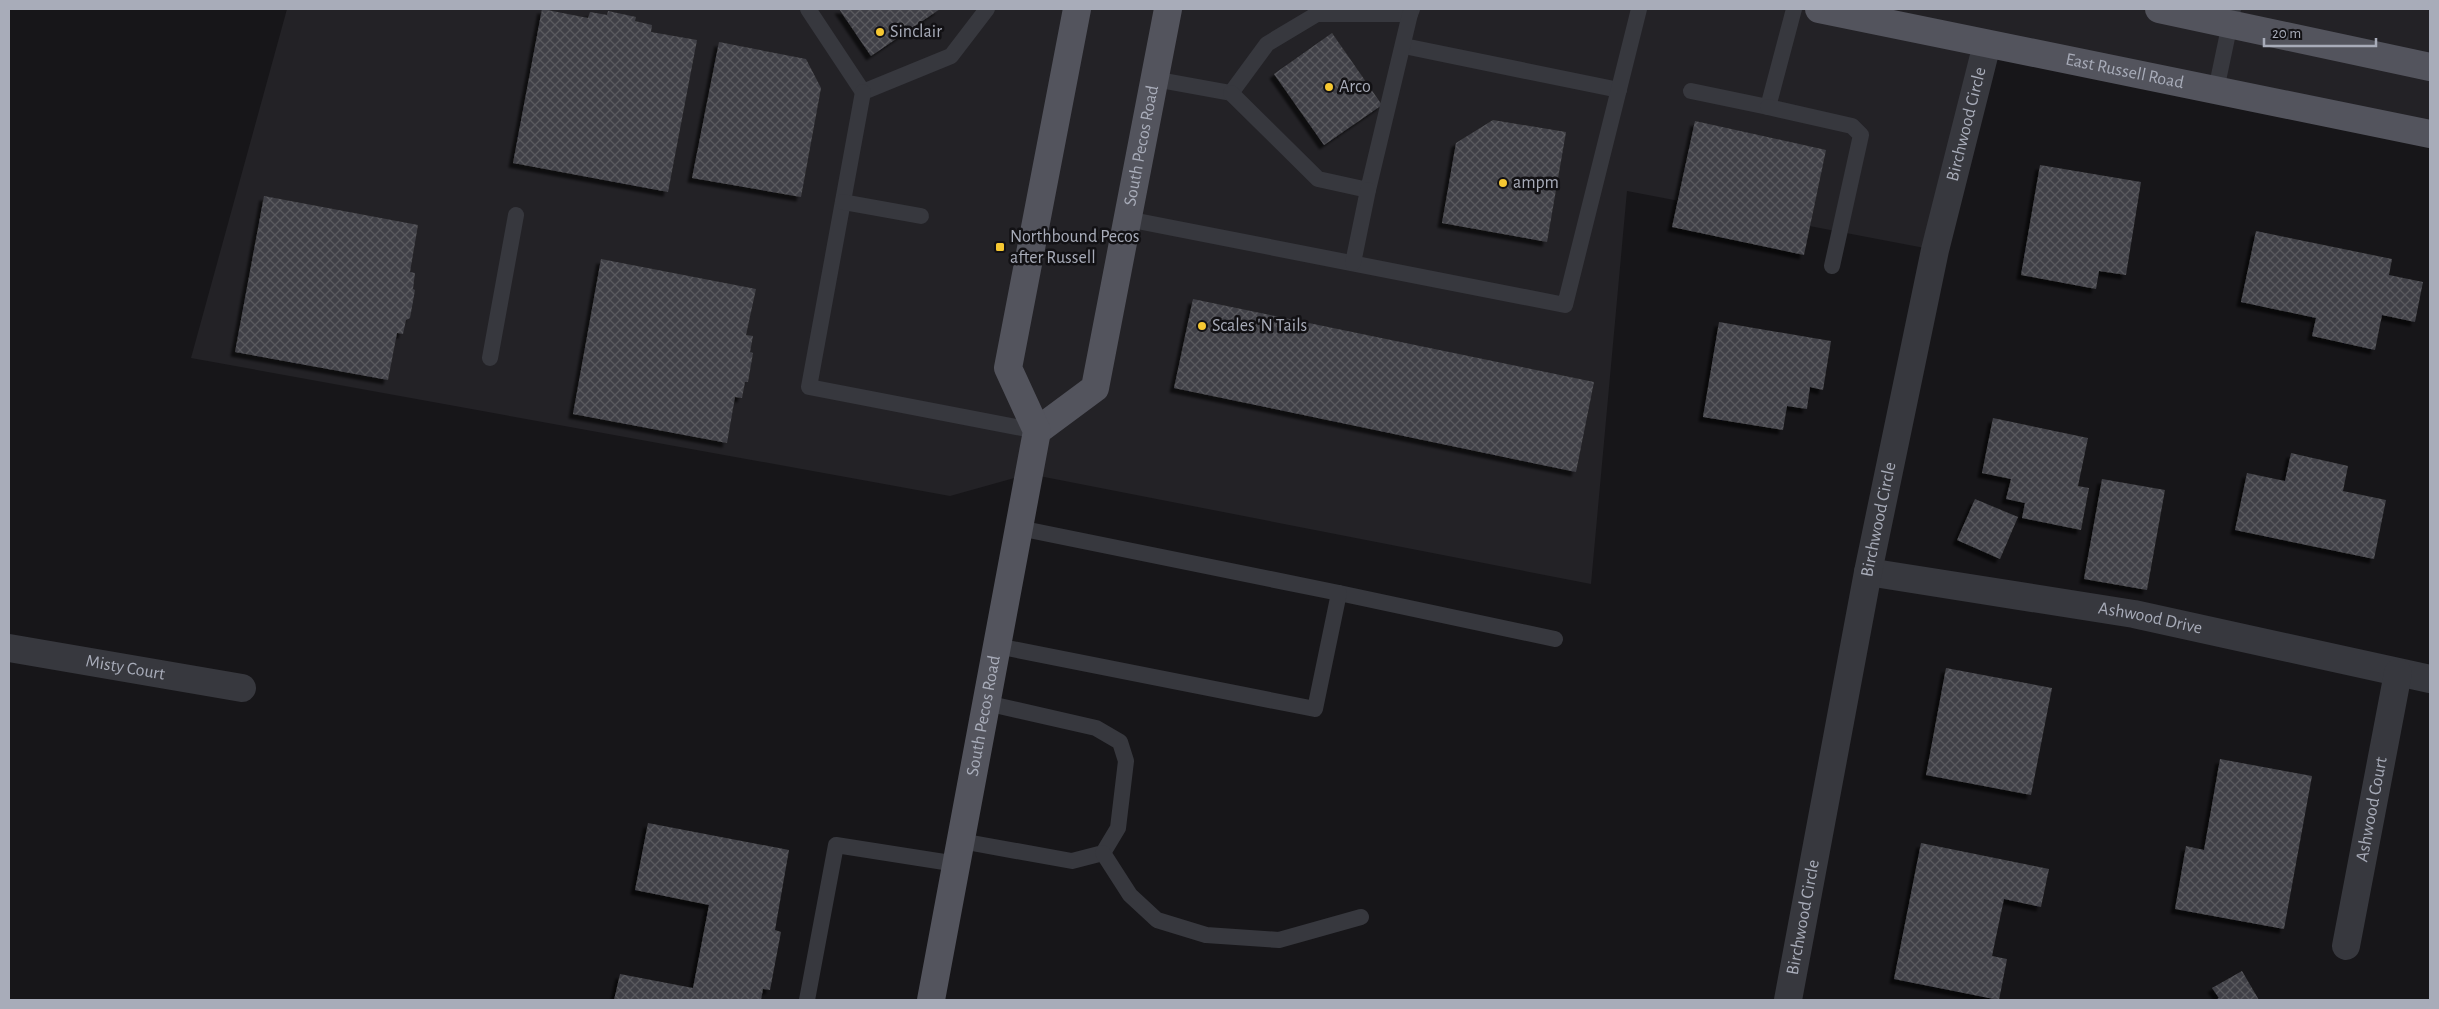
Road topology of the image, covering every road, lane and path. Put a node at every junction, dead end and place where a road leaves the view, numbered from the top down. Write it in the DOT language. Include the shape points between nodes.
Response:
graph roads {
  1 [pos="808,9"];
  2 [pos="987,9"];
  3 [pos="1077,9"];
  4 [pos="1168,9"];
  5 [pos="1639,9"];
  6 [pos="1794,9"];
  7 [pos="1819,9"];
  8 [pos="2159,9"];
  9 [pos="1411,12"];
  10 [pos="2231,16"];
  11 [pos="1987,44"];
  12 [pos="1404,46"];
  13 [pos="2430,67"];
  14 [pos="1154,79"];
  15 [pos="1619,90"];
  16 [pos="2216,90"];
  17 [pos="1691,91"];
  18 [pos="863,92"];
  19 [pos="1231,93"];
  20 [pos="1768,107"];
  21 [pos="2430,134"];
  22 [pos="1368,190"];
  23 [pos="843,202"];
  24 [pos="516,215"];
  25 [pos="921,216"];
  26 [pos="1127,219"];
  27 [pos="1353,263"];
  28 [pos="1832,266"];
  29 [pos="490,358"];
  30 [pos="1036,431"];
  31 [pos="1019,528"];
  32 [pos="1868,572"];
  33 [pos="1339,593"];
  34 [pos="1555,639"];
  35 [pos="997,646"];
  36 [pos="9,648"];
  37 [pos="2398,673"];
  38 [pos="2430,679"];
  39 [pos="242,688"];
  40 [pos="986,703"];
  41 [pos="959,852"];
  42 [pos="1103,853"];
  43 [pos="1361,917"];
  44 [pos="2346,946"];
  45 [pos="807,1000"];
  46 [pos="931,1000"];
  47 [pos="1788,1000"];
  1 -- 18 [label="lane"];
  2 -- 18 [label="lane" via="950,56"];
  3 -- 30 [label="main road" via="1008,368"];
  4 -- 14 [label="main road, South Pecos Road"];
  5 -- 15 [label="lane"];
  6 -- 20 [label="lane"];
  7 -- 11 [label="main road, East Russell Road"];
  8 -- 10 [label="main road"];
  9 -- 12 [label="lane"];
  9 -- 19 [label="lane" via="1318,14 1267,44"];
  10 -- 13 [label="main road"];
  10 -- 16 [label="lane"];
  11 -- 16 [label="main road, East Russell Road"];
  11 -- 32 [label="street, Birchwood Circle" via="1935,250"];
  12 -- 15 [label="lane"];
  12 -- 22 [label="lane"];
  14 -- 19 [label="lane"];
  14 -- 26 [label="main road, South Pecos Road"];
  15 -- 27 [label="lane" via="1565,305"];
  16 -- 21 [label="main road, East Russell Road"];
  17 -- 20 [label="lane"];
  18 -- 23 [label="lane"];
  19 -- 22 [label="lane" via="1318,179"];
  20 -- 28 [label="lane" via="1852,126 1861,134"];
  22 -- 27 [label="lane"];
  23 -- 25 [label="lane"];
  23 -- 30 [label="lane" via="809,387"];
  24 -- 29 [label="lane"];
  26 -- 27 [label="lane"];
  26 -- 30 [label="main road, South Pecos Road" via="1095,388"];
  30 -- 31 [label="main road, South Pecos Road"];
  31 -- 33 [label="lane"];
  31 -- 35 [label="main road, South Pecos Road"];
  32 -- 37 [label="street, Ashwood Drive" via="2134,614"];
  32 -- 47 [label="street, Birchwood Circle"];
  33 -- 34 [label="lane"];
  33 -- 35 [label="lane" via="1315,709"];
  35 -- 40 [label="main road, South Pecos Road"];
  36 -- 39 [label="street, Misty Court"];
  37 -- 38 [label="street, Ashwood Drive"];
  37 -- 44 [label="street, Ashwood Court"];
  40 -- 41 [label="main road, South Pecos Road"];
  40 -- 42 [label="lane" via="1096,728 1120,742 1126,761 1118,828"];
  41 -- 42 [label="lane" via="1072,860"];
  41 -- 45 [label="lane" via="836,845"];
  41 -- 46 [label="main road, South Pecos Road"];
  42 -- 43 [label="lane" via="1130,895 1157,920 1206,935 1280,940"];
}
